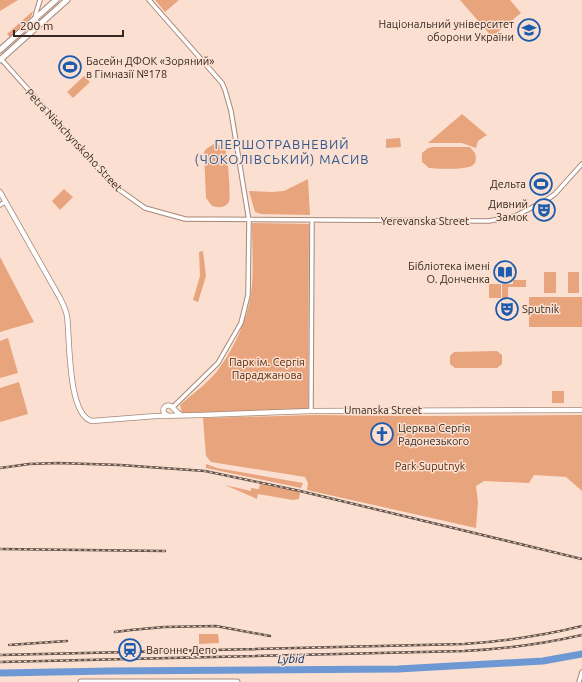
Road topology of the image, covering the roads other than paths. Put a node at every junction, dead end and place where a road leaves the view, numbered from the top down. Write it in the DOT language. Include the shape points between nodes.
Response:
graph roads {
  1 [pos="40,0"];
  2 [pos="56,0"];
  3 [pos="67,0"];
  4 [pos="149,0"];
  5 [pos="36,19"];
  6 [pos="40,25"];
  7 [pos="0,50"];
  8 [pos="0,59"];
  9 [pos="582,164"];
  10 [pos="0,192"];
  11 [pos="5,202"];
  12 [pos="0,204"];
  13 [pos="249,219"];
  14 [pos="312,220"];
  15 [pos="173,408"];
  16 [pos="163,410"];
  17 [pos="582,410"];
  18 [pos="311,411"];
  19 [pos="156,416"];
  20 [pos="168,416"];
  21 [pos="185,416"];
  22 [pos="582,672"];
  23 [pos="81,682"];
  24 [pos="237,682"];
  25 [pos="579,682"];
  1 -- 5 [label="street"];
  2 -- 5 [label="main road"];
  3 -- 6 [label="main road"];
  4 -- 13 [label="street" via="222,83 231,111"];
  5 -- 6 [label="street"];
  5 -- 7 [label="main road"];
  6 -- 8 [label="main road"];
  8 -- 13 [label="street, Petra Nishchynskoho Street" via="106,178 138,204 185,219"];
  9 -- 14 [label="street, Yerevanska Street" via="550,198 515,216 489,221"];
  10 -- 11 [label="street"];
  11 -- 12 [label="street"];
  11 -- 19 [label="street, Umanska Street" via="67,314 72,382 84,417 92,421"];
  13 -- 14 [label="street, Yerevanska Street"];
  13 -- 15 [label="street" via="248,295 241,322 218,363"];
  14 -- 18 [label="street"];
  15 -- 16 [label="street" via="170,405"];
  15 -- 20 [label="street" via="173,414"];
  15 -- 21 [label="street"];
  16 -- 19 [label="street"];
  16 -- 20 [label="street"];
  17 -- 18 [label="street, Umanska Street"];
  18 -- 21 [label="street, Umanska Street"];
  19 -- 20 [label="street, Umanska Street"];
  20 -- 21 [label="street, Umanska Street"];
  22 -- 25 [label="street"];
  23 -- 24 [label="main road"];
}
